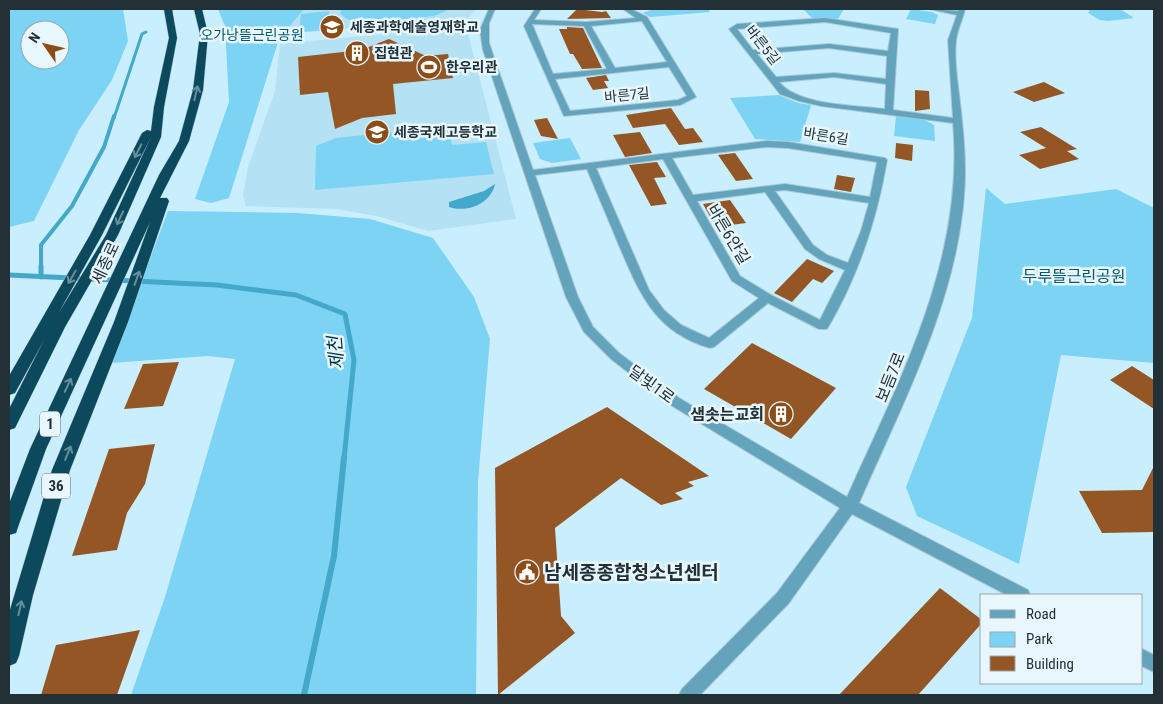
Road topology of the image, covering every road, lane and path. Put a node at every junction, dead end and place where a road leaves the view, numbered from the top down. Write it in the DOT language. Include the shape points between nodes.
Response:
graph roads {
  1 [pos="168,9"];
  2 [pos="198,9"];
  3 [pos="492,9"];
  4 [pos="538,9"];
  5 [pos="626,9"];
  6 [pos="932,9"];
  7 [pos="961,11"];
  8 [pos="644,19"];
  9 [pos="530,22"];
  10 [pos="586,24"];
  11 [pos="751,52"];
  12 [pos="891,54"];
  13 [pos="672,64"];
  14 [pos="612,70"];
  15 [pos="550,76"];
  16 [pos="773,80"];
  17 [pos="890,82"];
  18 [pos="159,107"];
  19 [pos="889,112"];
  20 [pos="957,121"];
  21 [pos="665,155"];
  22 [pos="590,165"];
  23 [pos="529,173"];
  24 [pos="768,189"];
  25 [pos="689,199"];
  26 [pos="875,201"];
  27 [pos="146,234"];
  28 [pos="851,269"];
  29 [pos="767,298"];
  30 [pos="823,326"];
  31 [pos="9,389"];
  32 [pos="9,424"];
  33 [pos="850,506"];
  34 [pos="9,527"];
  35 [pos="1020,594"];
  36 [pos="9,656"];
  37 [pos="1143,658"];
  38 [pos="1154,664"];
  39 [pos="688,695"];
  1 -- 18 [label="highway, 세종로 / 1" via="173,38"];
  27 -- 2 [label="highway, 세종로 / 1, one-way" via="165,175 184,141 198,90 204,34"];
  3 -- 23 [label="street, 달빛1로" via="484,21 484,36"];
  4 -- 9 [label="street"];
  5 -- 8 [label="street, 바른7길"];
  6 -- 7 [label="street"];
  7 -- 20 [label="street, 보듬7로" via="952,40"];
  8 -- 10 [label="street"];
  8 -- 13 [label="street, 바른7길"];
  9 -- 10 [label="street"];
  9 -- 15 [label="street, 바른7길" via="530,33"];
  10 -- 14 [label="street, 바른7길"];
  11 -- 12 [label="street" via="829,46"];
  11 -- 12 [label="street, 바른5길" via="734,28 825,20 895,31"];
  11 -- 16 [label="street, 바른5길"];
  12 -- 17 [label="street, 바른5길"];
  13 -- 14 [label="street, 바른7길"];
  13 -- 15 [label="street, 바른7길" via="692,98 567,114"];
  14 -- 15 [label="street, 바른7길"];
  16 -- 17 [label="street" via="834,75"];
  16 -- 19 [label="street, 바른5길" via="783,92 803,100"];
  17 -- 19 [label="street, 바른5길"];
  18 -- 31 [label="highway, one-way" via="96,235"];
  18 -- 32 [label="highway, 세종로 / 1, one-way" via="156,137 112,235 58,327"];
  19 -- 20 [label="street, 바른5길"];
  20 -- 33 [label="street, 보듬7로" via="959,197 948,266 904,386"];
  21 -- 22 [label="street, 바른6길"];
  21 -- 25 [label="street, 바른6안길"];
  21 -- 26 [label="street, 바른6길" via="767,144 882,160"];
  22 -- 23 [label="street, 바른6길"];
  22 -- 29 [label="street" via="644,290 660,313 677,328 710,344"];
  23 -- 33 [label="street, 달빛1로" via="572,297 588,329 615,356 674,401"];
  24 -- 25 [label="street, 바른6안길"];
  24 -- 26 [label="street, 바른6안길" via="785,187"];
  24 -- 28 [label="street" via="815,253"];
  25 -- 29 [label="street, 바른6안길" via="736,278"];
  26 -- 28 [label="street, 바른6길"];
  34 -- 27 [label="highway, 세종로 / 1, one-way" via="38,449 97,323"];
  36 -- 27 [label="highway, 36, one-way" via="23,595 61,470 121,322"];
  28 -- 30 [label="street, 바른6길"];
  29 -- 30 [label="street, 바른6안길"];
  33 -- 35 [label="street, 달빛1로"];
  33 -- 39 [label="street, 보듬7로" via="783,598"];
  37 -- 38 [label="street"];
}
